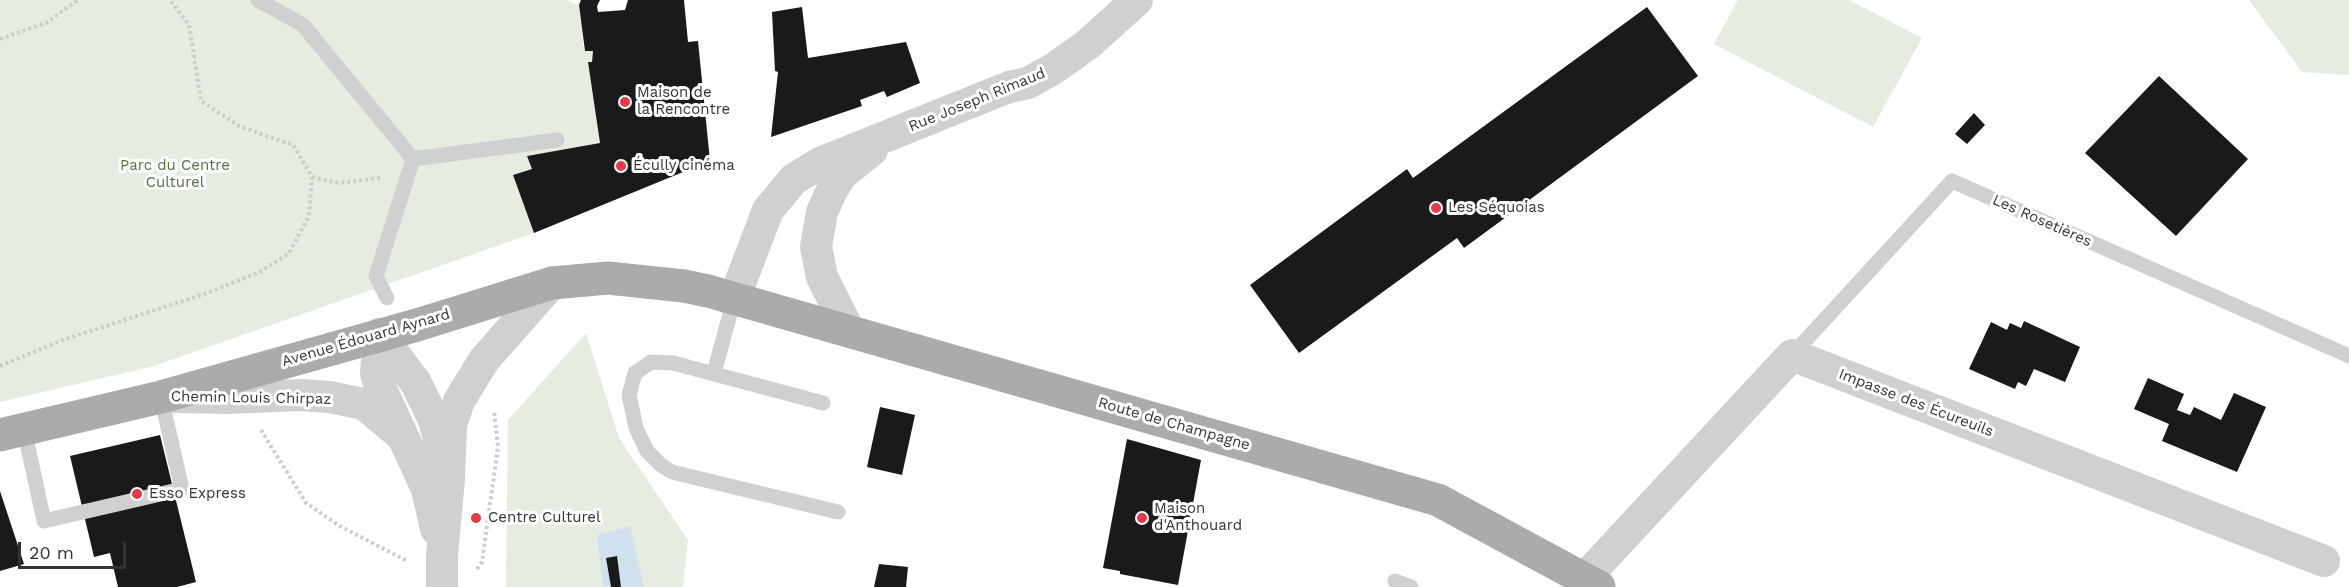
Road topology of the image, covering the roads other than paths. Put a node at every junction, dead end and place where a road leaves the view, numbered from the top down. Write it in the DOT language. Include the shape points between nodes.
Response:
graph roads {
  1 [pos="258,0"];
  2 [pos="1137,0"];
  3 [pos="901,130"];
  4 [pos="557,140"];
  5 [pos="413,159"];
  6 [pos="552,284"];
  7 [pos="387,298"];
  8 [pos="734,299"];
  9 [pos="848,329"];
  10 [pos="379,334"];
  11 [pos="1792,355"];
  12 [pos="2349,356"];
  13 [pos="714,373"];
  14 [pos="161,397"];
  15 [pos="823,403"];
  16 [pos="12,432"];
  17 [pos="401,435"];
  18 [pos="449,479"];
  19 [pos="838,512"];
  20 [pos="441,556"];
  21 [pos="2324,561"];
  22 [pos="1395,581"];
  23 [pos="1588,584"];
  24 [pos="442,587"];
  25 [pos="1411,587"];
  1 -- 5 [label="lane" via="303,25"];
  2 -- 3 [label="street, Rue Joseph Rimaud" via="1087,45 1045,74"];
  3 -- 8 [label="street, Rue Joseph Rimaud" via="822,162 794,179 768,210"];
  3 -- 9 [label="street, Rue Joseph Rimaud" via="841,175 822,212 817,262"];
  4 -- 5 [label="lane"];
  5 -- 7 [label="lane" via="376,276"];
  6 -- 8 [label="main road, Avenue Édouard Aynard" via="608,278 684,286"];
  6 -- 10 [label="main road, Avenue Édouard Aynard"];
  6 -- 18 [label="street, Chemin Louis Chirpaz" via="483,360 459,401 451,425"];
  8 -- 9 [label="main road, Route de Champagne"];
  8 -- 13 [label="lane"];
  9 -- 23 [label="main road, Route de Champagne" via="1438,500"];
  10 -- 14 [label="main road, Avenue Édouard Aynard"];
  10 -- 17 [label="street, Chemin Louis Chirpaz" via="376,374"];
  10 -- 18 [label="street, Chemin Louis Chirpaz" via="416,383 434,420"];
  11 -- 12 [label="lane, Les Rosetières" via="1952,181"];
  11 -- 21 [label="street, Impasse des Écureuils"];
  11 -- 23 [label="street"];
  13 -- 15 [label="lane"];
  13 -- 19 [label="lane" via="651,362 635,373 629,395 636,428 647,451 672,472"];
  14 -- 16 [label="main road, Avenue Édouard Aynard"];
  14 -- 16 [label="lane" via="182,489 44,521"];
  14 -- 17 [label="street, Chemin Louis Chirpaz" via="329,397 364,404"];
  17 -- 20 [label="street, Chemin Louis Chirpaz" via="427,489"];
  18 -- 20 [label="street, Chemin Louis Chirpaz"];
  20 -- 24 [label="street, Chemin Louis Chirpaz"];
  22 -- 25 [label="lane"];
}
